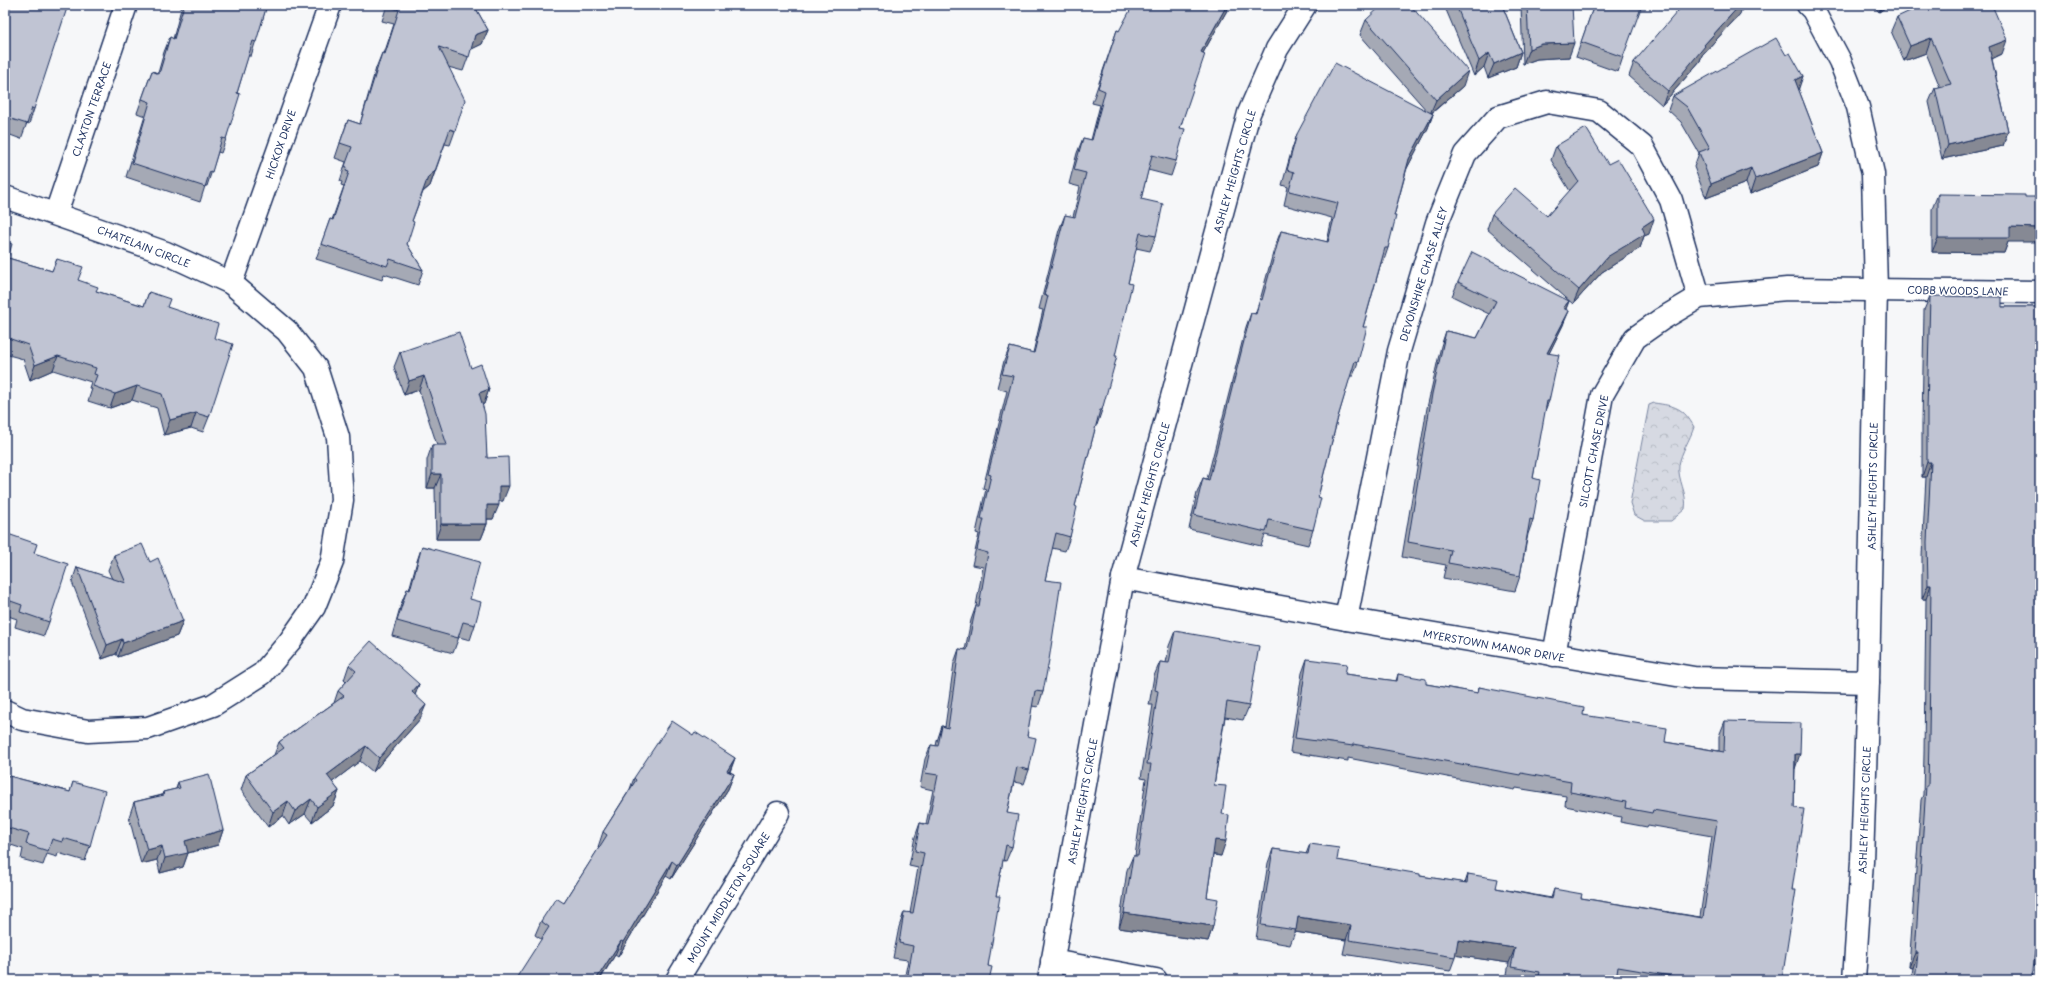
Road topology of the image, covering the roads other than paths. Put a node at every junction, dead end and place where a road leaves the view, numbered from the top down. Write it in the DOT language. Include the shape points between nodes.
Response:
graph roads {
  1 [pos="126,5"];
  2 [pos="330,5"];
  3 [pos="1305,5"];
  4 [pos="1808,5"];
  5 [pos="5,197"];
  6 [pos="56,213"];
  7 [pos="231,283"];
  8 [pos="1876,289"];
  9 [pos="2040,292"];
  10 [pos="1699,297"];
  11 [pos="1123,578"];
  12 [pos="1346,619"];
  13 [pos="1554,656"];
  14 [pos="1868,682"];
  15 [pos="5,712"];
  16 [pos="778,813"];
  17 [pos="1051,971"];
  18 [pos="677,980"];
  19 [pos="1156,980"];
  20 [pos="1854,980"];
  1 -- 6 [label="street, CLAXTON TERRACE"];
  2 -- 7 [label="street, HICKOX DRIVE"];
  3 -- 11 [label="street, ASHLEY HEIGHTS CIRCLE" via="1277,49 1249,113"];
  4 -- 8 [label="street, ASHLEY HEIGHTS CIRCLE" via="1840,61 1858,107 1873,174"];
  5 -- 6 [label="street, CHATELAIN CIRCLE"];
  6 -- 7 [label="street, CHATELAIN CIRCLE" via="166,253"];
  7 -- 15 [label="street, CHATELAIN CIRCLE" via="287,331 316,368 338,437 342,500 332,562 314,607 262,674 213,705 148,728 88,731 22,719"];
  8 -- 9 [label="street, COBB WOODS LANE"];
  8 -- 10 [label="street, SILCOTT CHASE DRIVE" via="1787,289"];
  8 -- 14 [label="street, ASHLEY HEIGHTS CIRCLE"];
  10 -- 12 [label="street, DEVONSHIRE CHASE ALLEY" via="1671,200 1642,146 1599,111 1547,102 1498,117 1465,154 1436,223 1399,351"];
  10 -- 13 [label="street, SILCOTT CHASE DRIVE" via="1662,318 1635,338 1602,395"];
  11 -- 12 [label="street, MYERSTOWN MANOR DRIVE"];
  11 -- 17 [label="street, ASHLEY HEIGHTS CIRCLE"];
  12 -- 13 [label="street, MYERSTOWN MANOR DRIVE"];
  13 -- 14 [label="street, MYERSTOWN MANOR DRIVE" via="1694,678"];
  14 -- 20 [label="street, ASHLEY HEIGHTS CIRCLE" via="1862,861"];
  16 -- 18 [label="street, MOUNT MIDDLETON SQUARE"];
  17 -- 19 [label="street"];
}
